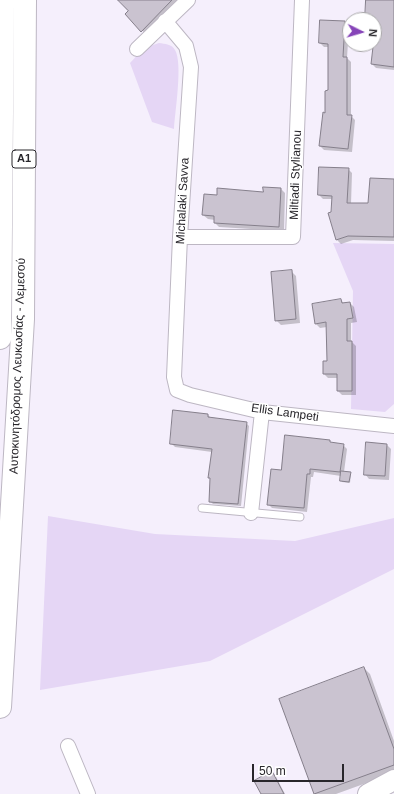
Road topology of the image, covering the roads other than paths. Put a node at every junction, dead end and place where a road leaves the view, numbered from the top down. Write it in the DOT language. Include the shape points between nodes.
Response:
graph roads {
  1 [pos="3,0"];
  2 [pos="25,0"];
  3 [pos="37,0"];
  4 [pos="188,0"];
  5 [pos="302,0"];
  6 [pos="165,21"];
  7 [pos="137,49"];
  8 [pos="180,237"];
  9 [pos="23,319"];
  10 [pos="0,338"];
  11 [pos="178,390"];
  12 [pos="262,412"];
  13 [pos="394,426"];
  14 [pos="202,508"];
  15 [pos="251,513"];
  16 [pos="300,517"];
  17 [pos="0,707"];
  18 [pos="68,746"];
  19 [pos="394,780"];
  20 [pos="88,794"];
  21 [pos="368,794"];
  1 -- 10 [label="highway, Αυτοκινητόδρομος Λευκωσίας - Λεμεσού / A1"];
  2 -- 9 [label="highway, Αυτοκινητόδρομος Λευκωσίας - Λεμεσού / A1"];
  3 -- 9 [label="highway" via="32,192"];
  4 -- 6 [label="street"];
  5 -- 8 [label="street, Miltiadi Stylianou" via="293,237"];
  6 -- 7 [label="street"];
  6 -- 8 [label="street, Michalaki Savva" via="186,46 191,67"];
  8 -- 11 [label="street, Michalaki Savva" via="174,377"];
  9 -- 17 [label="highway, Αυτοκινητόδρομος Λευκωσίας - Λεμεσού / A1"];
  11 -- 12 [label="street, Ellis Lampeti"];
  12 -- 13 [label="street, Ellis Lampeti"];
  12 -- 15 [label="street"];
  14 -- 15 [label="lane"];
  15 -- 16 [label="lane"];
  18 -- 20 [label="street"];
  19 -- 21 [label="street"];
}
